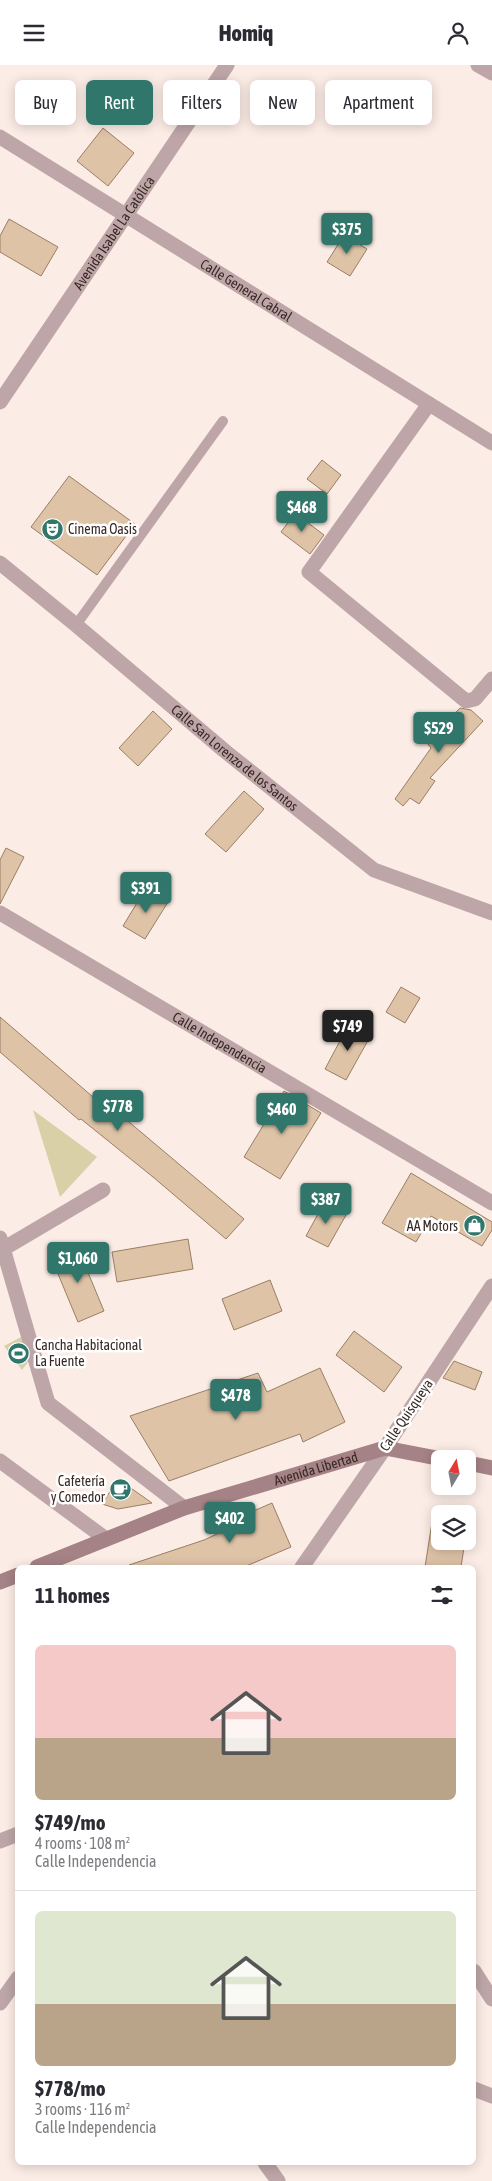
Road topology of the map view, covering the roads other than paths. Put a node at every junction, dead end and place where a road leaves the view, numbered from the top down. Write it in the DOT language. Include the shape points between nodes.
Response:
graph roads {
  1 [pos="227,65"];
  2 [pos="478,65"];
  3 [pos="492,73"];
  4 [pos="0,137"];
  5 [pos="125,215"];
  6 [pos="0,402"];
  7 [pos="430,405"];
  8 [pos="224,421"];
  9 [pos="492,443"];
  10 [pos="0,563"];
  11 [pos="76,625"];
  12 [pos="492,679"];
  13 [pos="0,913"];
  14 [pos="492,913"];
  15 [pos="103,1190"];
  16 [pos="492,1203"];
  17 [pos="1,1244"];
  18 [pos="492,1286"];
  19 [pos="385,1448"];
  20 [pos="431,1457"];
  21 [pos="0,1461"];
  22 [pos="476,1465"];
  23 [pos="492,1468"];
  24 [pos="184,1508"];
  25 [pos="106,1539"];
  26 [pos="41,1565"];
  27 [pos="303,1565"];
  28 [pos="15,1578"];
  29 [pos="0,1582"];
  30 [pos="15,1834"];
  31 [pos="0,1841"];
  32 [pos="476,1974"];
  33 [pos="15,1982"];
  34 [pos="492,1999"];
  35 [pos="0,2003"];
  36 [pos="476,2090"];
  37 [pos="492,2096"];
  38 [pos="267,2165"];
  39 [pos="278,2181"];
  1 -- 5 [label="street, Avenida Isabel La Católica"];
  2 -- 3 [label="street"];
  4 -- 5 [label="street, Calle General Cabral"];
  5 -- 6 [label="street, Avenida Isabel La Católica"];
  5 -- 7 [label="street, Calle General Cabral"];
  7 -- 9 [label="street, Calle General Cabral"];
  7 -- 12 [label="street" via="309,572 466,701 475,699"];
  8 -- 11 [label="lane"];
  10 -- 11 [label="street, Calle San Lorenzo de los Santos"];
  11 -- 14 [label="street, Calle San Lorenzo de los Santos" via="226,752 374,870"];
  13 -- 16 [label="street, Calle Independencia"];
  15 -- 17 [label="street"];
  17 -- 24 [label="street" via="48,1403"];
  18 -- 19 [label="street, Calle Quisqueya"];
  19 -- 20 [label="main road"];
  19 -- 24 [label="main road, Avenida Libertad"];
  19 -- 27 [label="street, Calle Quisqueya"];
  21 -- 25 [label="street"];
  22 -- 23 [label="main road"];
  24 -- 25 [label="main road, Avenida Libertad"];
  25 -- 26 [label="main road, Avenida Libertad"];
  28 -- 29 [label="main road"];
  30 -- 31 [label="street"];
  32 -- 34 [label="street"];
  33 -- 35 [label="street"];
  36 -- 37 [label="street"];
  38 -- 39 [label="street"];
}
